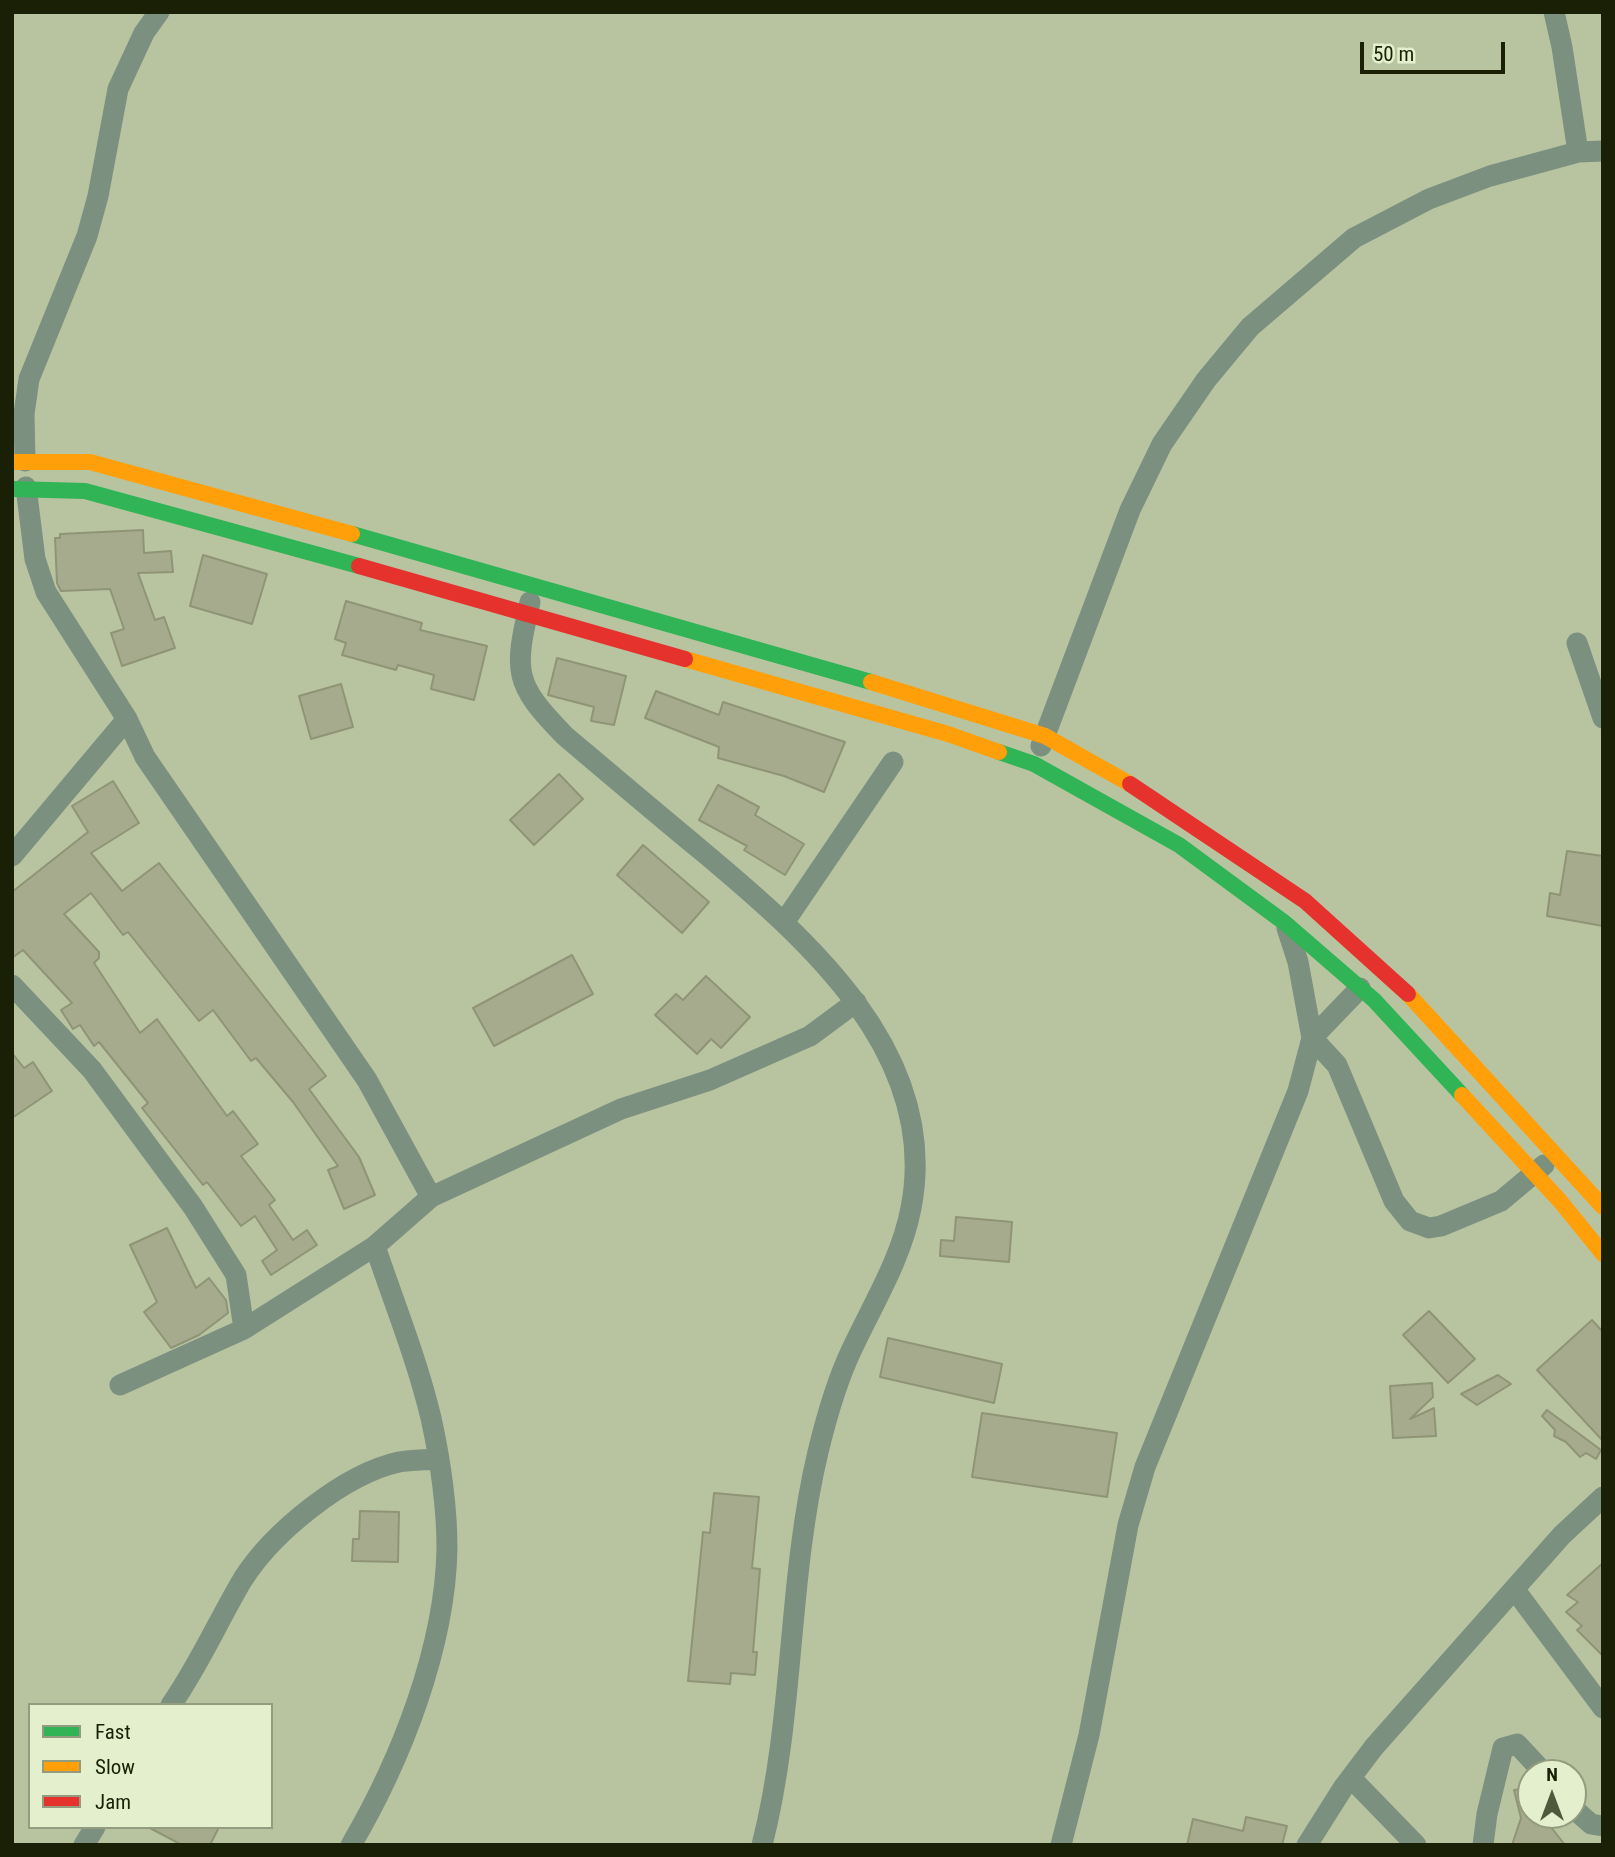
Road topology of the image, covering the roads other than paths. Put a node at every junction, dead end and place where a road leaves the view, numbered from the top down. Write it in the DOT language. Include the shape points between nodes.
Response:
graph roads {
  1 [pos="159,12"];
  2 [pos="1554,12"];
  3 [pos="1603,150"];
  4 [pos="1578,152"];
  5 [pos="19,461"];
  6 [pos="19,488"];
  7 [pos="534,586"];
  8 [pos="527,614"];
  9 [pos="1577,643"];
  10 [pos="1603,718"];
  11 [pos="127,719"];
  12 [pos="1045,736"];
  13 [pos="892,762"];
  14 [pos="1034,764"];
  15 [pos="12,856"];
  16 [pos="785,921"];
  17 [pos="1285,923"];
  18 [pos="12,985"];
  19 [pos="1360,988"];
  20 [pos="856,1002"];
  21 [pos="1312,1038"];
  22 [pos="1557,1154"];
  23 [pos="1534,1173"];
  24 [pos="431,1197"];
  25 [pos="1603,1207"];
  26 [pos="375,1246"];
  27 [pos="1603,1254"];
  28 [pos="244,1329"];
  29 [pos="120,1385"];
  30 [pos="437,1459"];
  31 [pos="1603,1497"];
  32 [pos="1515,1590"];
  33 [pos="172,1703"];
  34 [pos="1603,1707"];
  35 [pos="1531,1759"];
  36 [pos="1350,1778"];
  37 [pos="1587,1820"];
  38 [pos="1603,1826"];
  39 [pos="94,1829"];
  40 [pos="1319,1835"];
  41 [pos="84,1845"];
  42 [pos="351,1845"];
  43 [pos="762,1845"];
  44 [pos="1061,1845"];
  45 [pos="1307,1845"];
  46 [pos="1416,1845"];
  47 [pos="1483,1845"];
  1 -- 5 [label="street" via="118,89 87,236 29,379"];
  2 -- 4 [label="street"];
  3 -- 4 [label="street"];
  4 -- 12 [label="street" via="1450,191 1365,233 1300,281 1250,327 1162,444 1130,510"];
  5 -- 6 [label="main road"];
  5 -- 7 [label="main road" via="90,462"];
  6 -- 8 [label="main road" via="85,491"];
  6 -- 11 [label="street" via="46,592"];
  7 -- 8 [label="street"];
  7 -- 12 [label="main road" via="957,706"];
  8 -- 14 [label="main road" via="948,734"];
  8 -- 16 [label="street" via="519,664 525,689 536,706 565,736"];
  9 -- 10 [label="street"];
  11 -- 15 [label="street"];
  11 -- 24 [label="street" via="145,757 367,1080"];
  12 -- 14 [label="street"];
  12 -- 22 [label="main road" via="1191,822 1305,901 1394,979"];
  13 -- 16 [label="street"];
  14 -- 17 [label="main road" via="1179,845"];
  16 -- 20 [label="street"];
  17 -- 19 [label="main road"];
  17 -- 21 [label="street" via="1298,962"];
  18 -- 28 [label="street" via="92,1070 193,1207 236,1275"];
  19 -- 21 [label="street"];
  19 -- 23 [label="main road"];
  20 -- 24 [label="street" via="810,1036 710,1080 621,1109"];
  20 -- 43 [label="street" via="904,1090 913,1125 911,1208 894,1261 850,1353 818,1450 799,1549 783,1741"];
  21 -- 23 [label="street" via="1337,1065 1394,1201 1410,1221 1429,1228 1441,1226 1501,1201"];
  21 -- 44 [label="street" via="1298,1091 1145,1467 1128,1525 1088,1735"];
  22 -- 23 [label="street"];
  22 -- 25 [label="main road"];
  23 -- 27 [label="main road"];
  24 -- 26 [label="street"];
  26 -- 28 [label="street"];
  26 -- 30 [label="street" via="418,1372"];
  28 -- 29 [label="street"];
  30 -- 33 [label="street" via="398,1462 356,1479 285,1530 244,1578"];
  30 -- 42 [label="street" via="447,1550 433,1640 394,1762"];
  31 -- 32 [label="street" via="1562,1535"];
  32 -- 34 [label="street"];
  32 -- 36 [label="street"];
  35 -- 47 [label="street" via="1517,1744 1503,1748"];
  36 -- 40 [label="street"];
  36 -- 46 [label="street"];
  37 -- 38 [label="street"];
  39 -- 41 [label="street"];
  40 -- 45 [label="street"];
}
